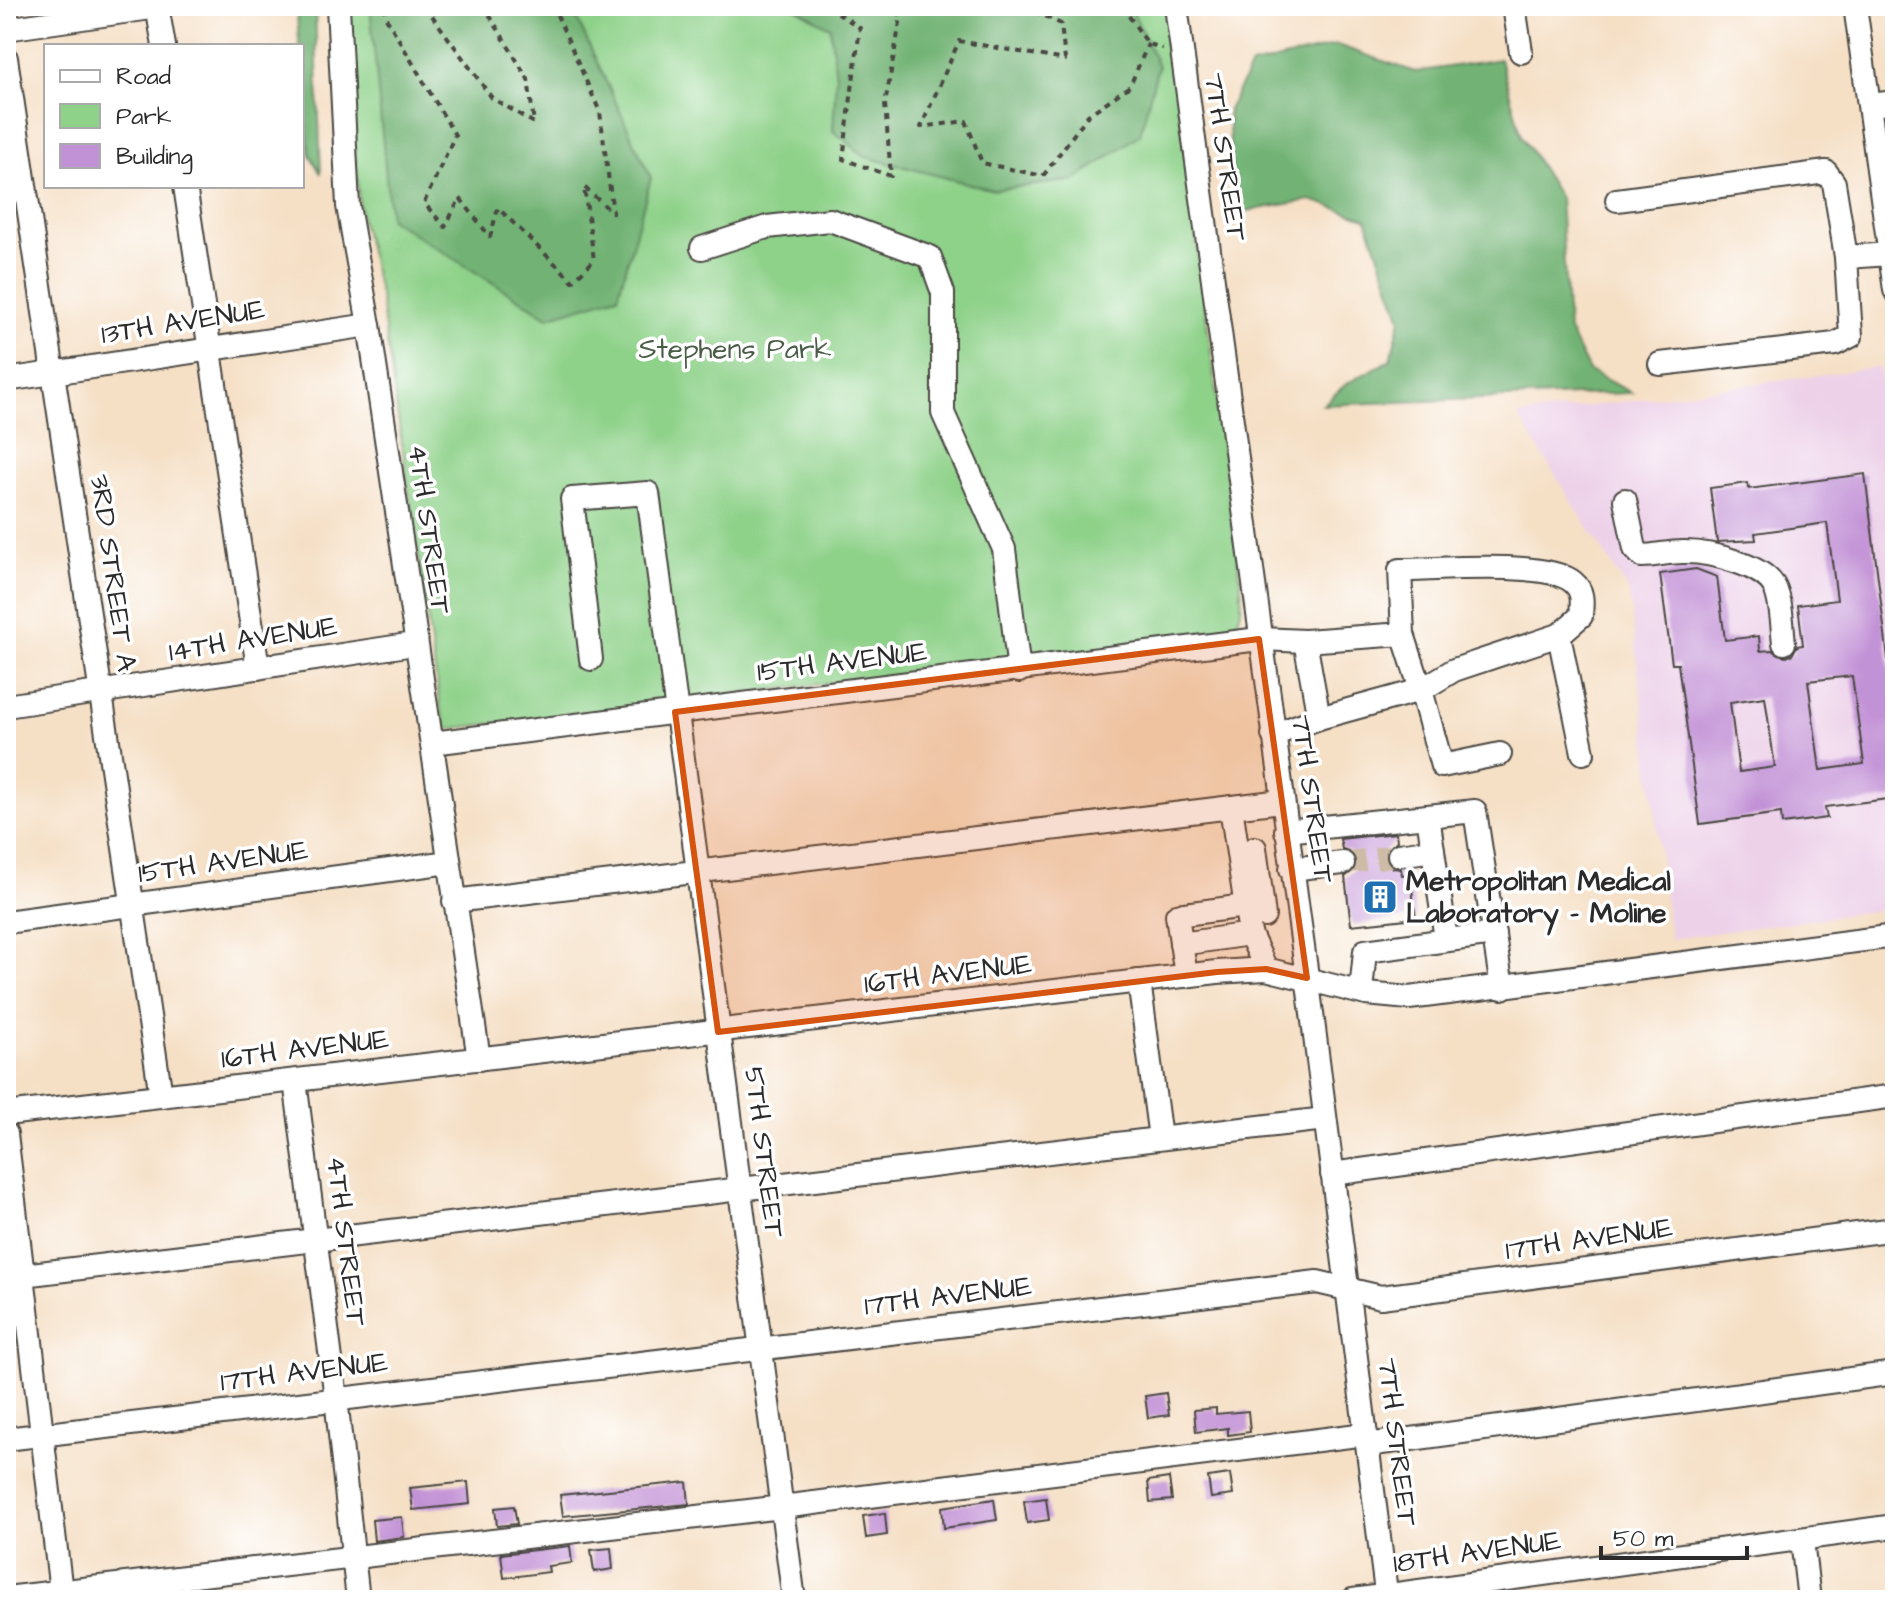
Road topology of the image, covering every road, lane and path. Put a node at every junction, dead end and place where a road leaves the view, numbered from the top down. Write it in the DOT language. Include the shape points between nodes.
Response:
graph roads {
  1 [pos="338,6"];
  2 [pos="384,6"];
  3 [pos="425,6"];
  4 [pos="484,6"];
  5 [pos="553,6"];
  6 [pos="828,6"];
  7 [pos="896,6"];
  8 [pos="1024,6"];
  9 [pos="1122,6"];
  10 [pos="1176,6"];
  11 [pos="1514,6"];
  12 [pos="1855,6"];
  13 [pos="158,7"];
  14 [pos="6,29"];
  15 [pos="164,44"];
  16 [pos="1521,52"];
  17 [pos="6,58"];
  18 [pos="1895,102"];
  19 [pos="1871,105"];
  20 [pos="185,188"];
  21 [pos="1617,200"];
  22 [pos="702,248"];
  23 [pos="1846,257"];
  24 [pos="1893,274"];
  25 [pos="369,325"];
  26 [pos="211,348"];
  27 [pos="1660,364"];
  28 [pos="55,372"];
  29 [pos="6,380"];
  30 [pos="1625,500"];
  31 [pos="1403,634"];
  32 [pos="1559,635"];
  33 [pos="1259,639"];
  34 [pos="1305,641"];
  35 [pos="1784,643"];
  36 [pos="414,644"];
  37 [pos="591,659"];
  38 [pos="258,668"];
  39 [pos="1019,671"];
  40 [pos="1421,690"];
  41 [pos="99,693"];
  42 [pos="6,706"];
  43 [pos="675,712"];
  44 [pos="1319,718"];
  45 [pos="1273,735"];
  46 [pos="432,743"];
  47 [pos="1583,753"];
  48 [pos="1500,754"];
  49 [pos="1282,801"];
  50 [pos="1231,807"];
  51 [pos="1428,816"];
  52 [pos="1287,837"];
  53 [pos="1246,849"];
  54 [pos="1433,850"];
  55 [pos="1399,855"];
  56 [pos="449,862"];
  57 [pos="1343,863"];
  58 [pos="1291,869"];
  59 [pos="696,871"];
  60 [pos="454,901"];
  61 [pos="130,904"];
  62 [pos="1298,912"];
  63 [pos="1252,919"];
  64 [pos="6,922"];
  65 [pos="1494,934"];
  66 [pos="1895,936"];
  67 [pos="1446,939"];
  68 [pos="1266,969"];
  69 [pos="1186,976"];
  70 [pos="1307,978"];
  71 [pos="1139,981"];
  72 [pos="1502,988"];
  73 [pos="1361,992"];
  74 [pos="718,1032"];
  75 [pos="479,1059"];
  76 [pos="295,1081"];
  77 [pos="161,1096"];
  78 [pos="1895,1096"];
  79 [pos="6,1114"];
  80 [pos="1325,1119"];
  81 [pos="6,1134"];
  82 [pos="1160,1138"];
  83 [pos="1332,1174"];
  84 [pos="738,1189"];
  85 [pos="1895,1229"];
  86 [pos="317,1240"];
  87 [pos="15,1276"];
  88 [pos="1347,1289"];
  89 [pos="759,1349"];
  90 [pos="1895,1373"];
  91 [pos="336,1398"];
  92 [pos="41,1435"];
  93 [pos="6,1439"];
  94 [pos="1366,1439"];
  95 [pos="782,1507"];
  96 [pos="1895,1526"];
  97 [pos="1802,1540"];
  98 [pos="353,1556"];
  99 [pos="61,1596"];
  100 [pos="1387,1597"];
  101 [pos="6,1598"];
  102 [pos="358,1600"];
  103 [pos="794,1600"];
  104 [pos="1353,1600"];
  105 [pos="1809,1600"];
  1 -- 25 [label="street, 4TH STREET" via="348,206"];
  2 -- 5 [label="path" via="455,135 424,203 445,227 460,198 490,237 498,208 573,281 594,260 584,187 613,213 600,112"];
  3 -- 4 [label="path" via="492,98 534,123 528,79"];
  6 -- 7 [label="path" via="860,28 843,159 891,176 885,104 901,17"];
  8 -- 9 [label="path" via="1061,24 1065,60 959,41 921,127 966,121 982,163 1043,176 1088,115 1130,86 1148,44"];
  10 -- 33 [label="street, 7TH STREET"];
  11 -- 16 [label="street"];
  12 -- 19 [label="street"];
  13 -- 14 [label="street"];
  13 -- 15 [label="street"];
  17 -- 28 [label="street, 3RD STREET A"];
  18 -- 19 [label="street"];
  19 -- 24 [label="street"];
  20 -- 26 [label="street"];
  21 -- 23 [label="street" via="1826,172 1834,183"];
  22 -- 39 [label="street" via="767,227 830,220 930,257 943,293 943,413 1004,549"];
  23 -- 24 [label="street"];
  23 -- 27 [label="street" via="1851,336 1835,344"];
  25 -- 26 [label="street, 13TH AVENUE"];
  25 -- 36 [label="street, 4TH STREET"];
  26 -- 28 [label="street, 13TH AVENUE"];
  26 -- 38 [label="street"];
  28 -- 29 [label="street, 13TH AVENUE"];
  28 -- 41 [label="street, 3RD STREET A"];
  30 -- 35 [label="street" via="1635,549 1642,556 1703,554 1746,564 1772,581"];
  31 -- 32 [label="street" via="1400,570 1548,569 1574,582 1583,596 1581,616"];
  31 -- 34 [label="street, 15TH AVENUE"];
  31 -- 40 [label="street"];
  32 -- 40 [label="street" via="1454,670"];
  32 -- 47 [label="street"];
  33 -- 34 [label="street, 15TH AVENUE"];
  33 -- 39 [label="street, 15TH AVENUE"];
  33 -- 45 [label="street, 7TH STREET"];
  34 -- 44 [label="street"];
  36 -- 38 [label="street, 14TH AVENUE"];
  36 -- 46 [label="street, 4TH STREET"];
  37 -- 43 [label="street, 5TH STREET" via="572,499 648,493"];
  38 -- 41 [label="street, 14TH AVENUE"];
  39 -- 43 [label="street, 15TH AVENUE"];
  40 -- 44 [label="street"];
  40 -- 48 [label="street" via="1442,766"];
  41 -- 42 [label="street, 14TH AVENUE"];
  41 -- 61 [label="street, 3RD STREET A"];
  43 -- 46 [label="street, 15TH AVENUE"];
  43 -- 59 [label="street, 5TH STREET"];
  44 -- 45 [label="street"];
  45 -- 49 [label="street, 7TH STREET"];
  46 -- 56 [label="street, 4TH STREET"];
  49 -- 50 [label="street"];
  49 -- 52 [label="street, 7TH STREET"];
  50 -- 53 [label="street"];
  50 -- 59 [label="street"];
  51 -- 52 [label="street"];
  51 -- 54 [label="street"];
  51 -- 65 [label="street" via="1475,811"];
  52 -- 53 [label="street"];
  52 -- 58 [label="street, 7TH STREET"];
  53 -- 63 [label="street"];
  54 -- 55 [label="street"];
  54 -- 67 [label="street"];
  56 -- 60 [label="street, 4TH STREET"];
  56 -- 61 [label="street, 15TH AVENUE"];
  57 -- 58 [label="street"];
  58 -- 62 [label="street, 7TH STREET"];
  59 -- 60 [label="street"];
  59 -- 74 [label="street, 5TH STREET"];
  60 -- 75 [label="street, 4TH STREET"];
  61 -- 64 [label="street, 15TH AVENUE"];
  61 -- 77 [label="street, 3RD STREET A"];
  62 -- 63 [label="street"];
  62 -- 70 [label="street, 7TH STREET"];
  63 -- 68 [label="street"];
  63 -- 69 [label="street" via="1177,915"];
  65 -- 67 [label="street"];
  65 -- 72 [label="street"];
  66 -- 72 [label="street, 16TH AVENUE"];
  67 -- 73 [label="street" via="1365,951"];
  68 -- 69 [label="street, 16TH AVENUE"];
  68 -- 70 [label="street, 16TH AVENUE"];
  69 -- 71 [label="street, 16TH AVENUE"];
  70 -- 73 [label="street, 16TH AVENUE"];
  70 -- 80 [label="street, 7TH STREET"];
  71 -- 74 [label="street, 16TH AVENUE"];
  71 -- 82 [label="street"];
  72 -- 73 [label="street, 16TH AVENUE" via="1409,998"];
  74 -- 75 [label="street, 16TH AVENUE"];
  74 -- 84 [label="street, 5TH STREET"];
  75 -- 76 [label="street, 16TH AVENUE"];
  76 -- 77 [label="street, 16TH AVENUE"];
  76 -- 86 [label="street, 4TH STREET"];
  77 -- 79 [label="street, 16TH AVENUE"];
  78 -- 83 [label="street"];
  80 -- 82 [label="street"];
  80 -- 83 [label="street, 7TH STREET"];
  81 -- 87 [label="street"];
  82 -- 84 [label="street"];
  83 -- 88 [label="street, 7TH STREET"];
  84 -- 86 [label="street"];
  84 -- 89 [label="street, 5TH STREET"];
  85 -- 88 [label="street, 17TH AVENUE" via="1381,1297"];
  86 -- 87 [label="street"];
  86 -- 91 [label="street, 4TH STREET"];
  87 -- 92 [label="street"];
  88 -- 89 [label="street, 17TH AVENUE" via="1317,1282"];
  88 -- 94 [label="street, 7TH STREET"];
  89 -- 91 [label="street, 17TH AVENUE"];
  89 -- 95 [label="street, 5TH STREET"];
  90 -- 94 [label="street"];
  91 -- 92 [label="street, 17TH AVENUE"];
  91 -- 98 [label="street, 4TH STREET"];
  92 -- 93 [label="street, 17TH AVENUE"];
  92 -- 99 [label="street"];
  94 -- 95 [label="street"];
  94 -- 100 [label="street, 7TH STREET"];
  95 -- 98 [label="street"];
  95 -- 103 [label="street, 5TH STREET"];
  96 -- 97 [label="street, 18TH AVENUE"];
  97 -- 100 [label="street, 18TH AVENUE"];
  97 -- 105 [label="street"];
  98 -- 99 [label="street"];
  98 -- 102 [label="street, 4TH STREET"];
  99 -- 101 [label="street"];
  100 -- 104 [label="street, 18TH AVENUE"];
}
